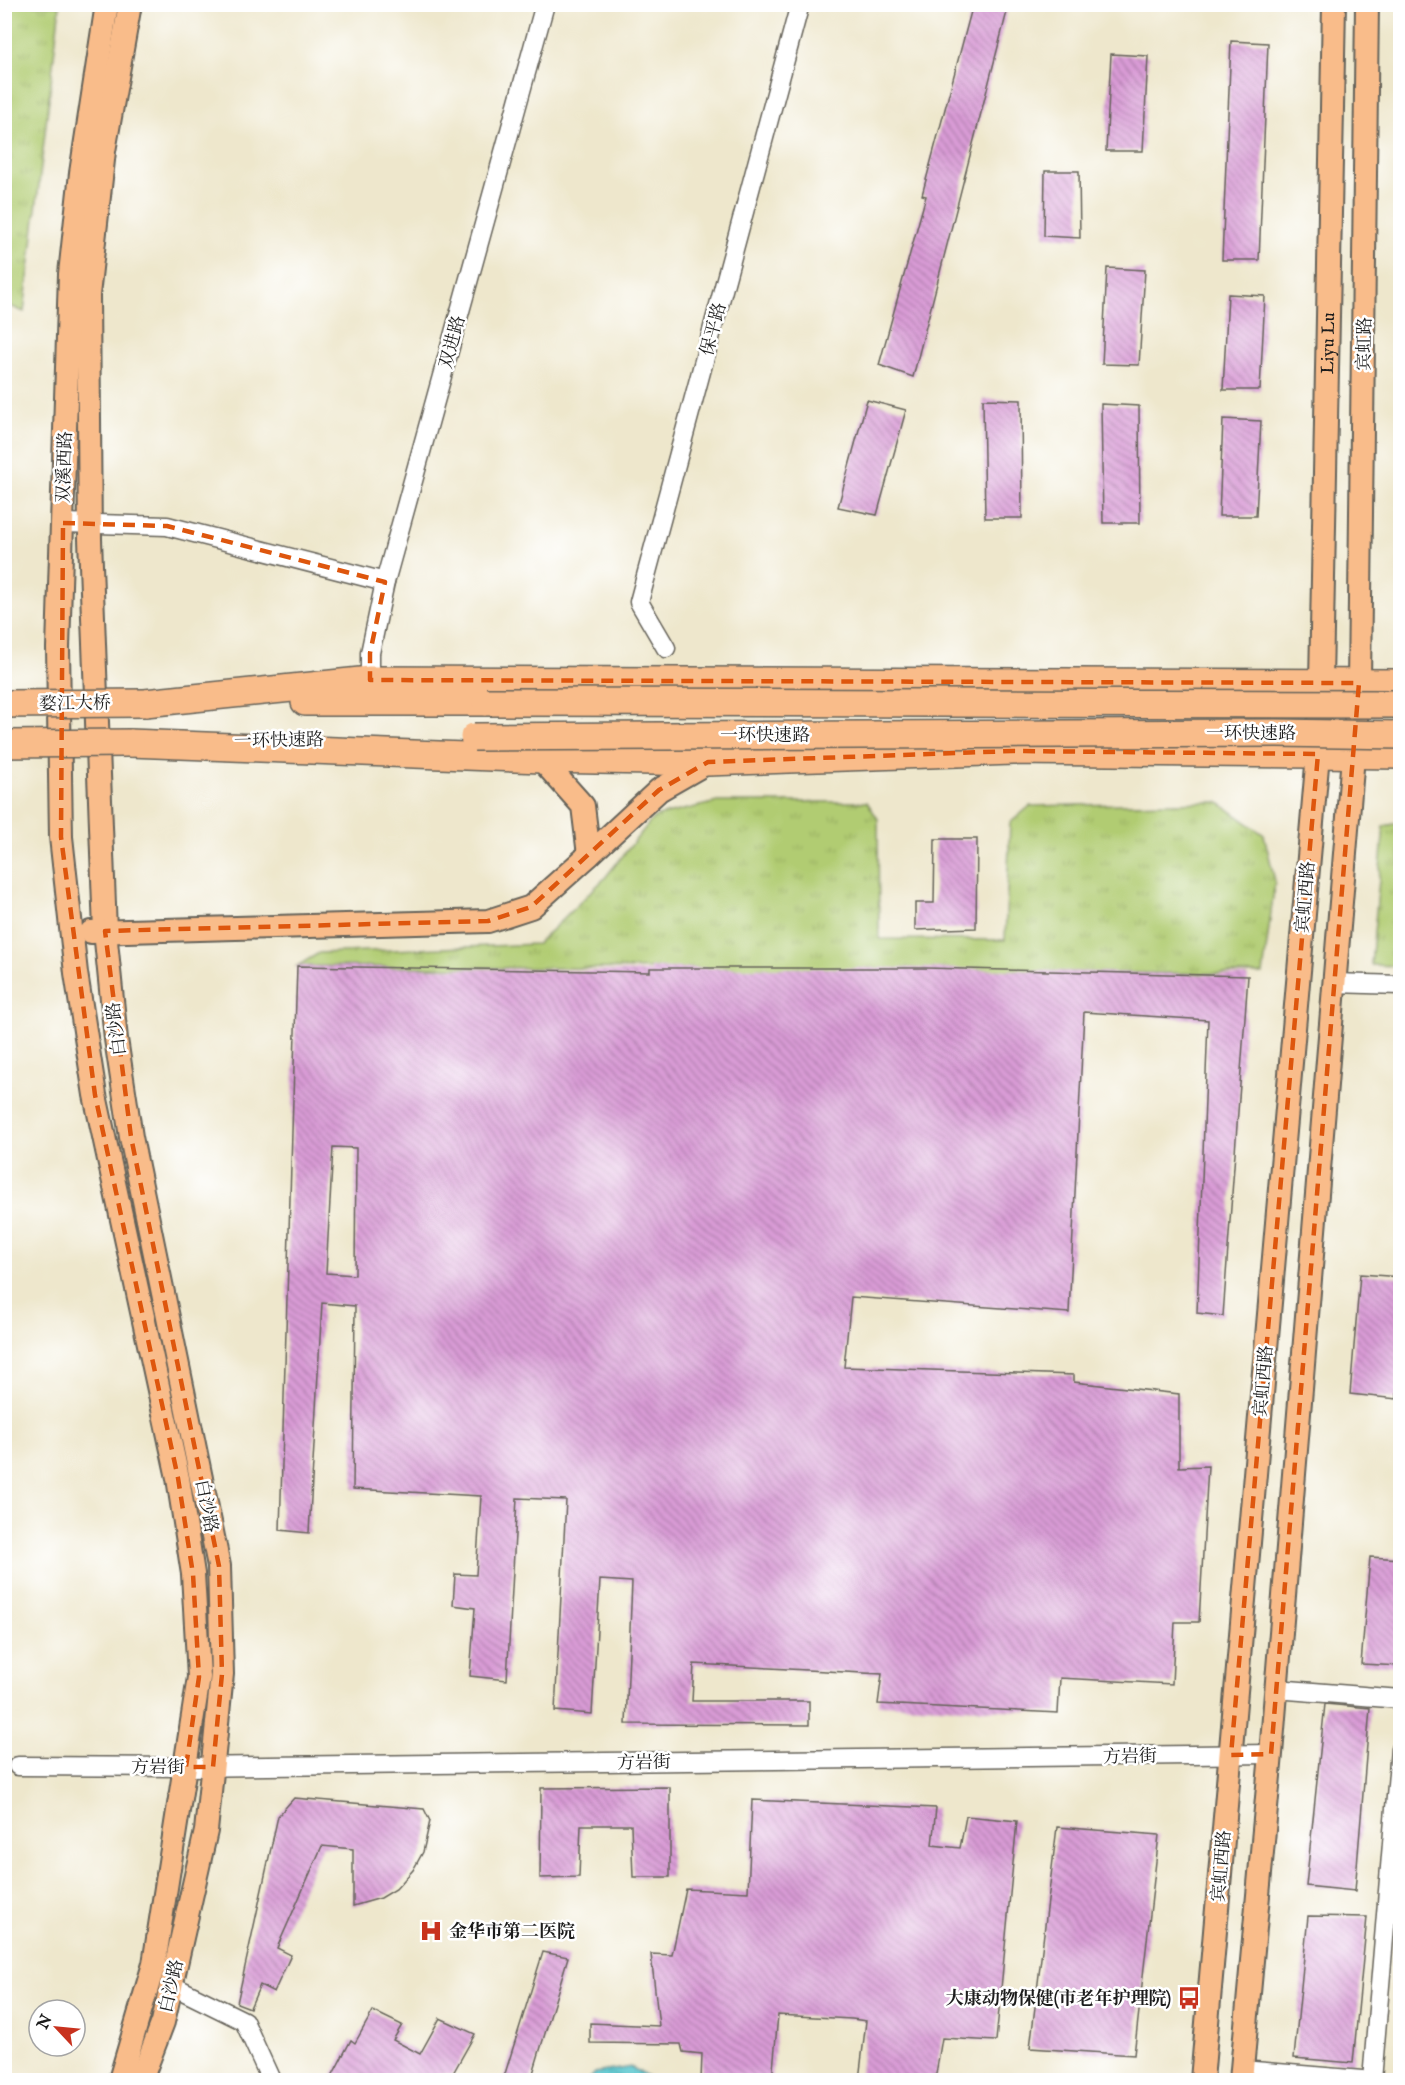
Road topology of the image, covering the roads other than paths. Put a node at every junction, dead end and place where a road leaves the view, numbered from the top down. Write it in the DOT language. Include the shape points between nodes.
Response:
graph roads {
  1 [pos="107,4"];
  2 [pos="130,4"];
  3 [pos="545,4"];
  4 [pos="800,4"];
  5 [pos="1335,4"];
  6 [pos="1367,4"];
  7 [pos="63,523"];
  8 [pos="90,524"];
  9 [pos="385,582"];
  10 [pos="666,648"];
  11 [pos="370,680"];
  12 [pos="1322,682"];
  13 [pos="1359,683"];
  14 [pos="1401,683"];
  15 [pos="145,703"];
  16 [pos="4,704"];
  17 [pos="1401,704"];
  18 [pos="1401,735"];
  19 [pos="130,743"];
  20 [pos="4,744"];
  21 [pos="1318,754"];
  22 [pos="1354,755"];
  23 [pos="1401,755"];
  24 [pos="541,759"];
  25 [pos="708,762"];
  26 [pos="589,855"];
  27 [pos="105,931"];
  28 [pos="72,932"];
  29 [pos="1333,983"];
  30 [pos="1401,985"];
  31 [pos="1276,1689"];
  32 [pos="1401,1699"];
  33 [pos="1401,1749"];
  34 [pos="1271,1754"];
  35 [pos="1231,1755"];
  36 [pos="18,1766"];
  37 [pos="186,1767"];
  38 [pos="213,1767"];
  39 [pos="171,1985"];
  40 [pos="1242,2075"];
  41 [pos="120,2080"];
  42 [pos="141,2080"];
  43 [pos="271,2080"];
  44 [pos="1202,2080"];
  45 [pos="1362,2080"];
  46 [pos="1372,2080"];
  1 -- 7 [label="main road, 双溪西路" via="70,274"];
  2 -- 8 [label="main road, 双溪西路" via="104,151 88,295"];
  3 -- 9 [label="street, 双进路"];
  4 -- 10 [label="street, 保平路" via="639,602"];
  5 -- 12 [label="main road, Liyu Lu"];
  6 -- 13 [label="main road, 宾虹路"];
  7 -- 8 [label="street"];
  7 -- 28 [label="main road, 双溪西路" via="58,648 61,837"];
  8 -- 9 [label="street" via="167,526"];
  8 -- 27 [label="main road, 双溪西路"];
  9 -- 11 [label="street, 双进路" via="370,653"];
  11 -- 12 [label="highway"];
  11 -- 15 [label="highway"];
  12 -- 13 [label="highway"];
  12 -- 21 [label="main road, 宾虹西路"];
  13 -- 14 [label="highway"];
  13 -- 22 [label="main road, 宾虹西路"];
  15 -- 16 [label="highway, 婺江大桥, bridge"];
  15 -- 17 [label="highway, 一环快速路, bridge"];
  18 -- 19 [label="highway, 一环快速路, bridge" via="474,737"];
  19 -- 20 [label="highway, bridge"];
  19 -- 24 [label="highway"];
  21 -- 22 [label="highway"];
  21 -- 25 [label="highway" via="1013,751"];
  21 -- 35 [label="main road, 宾虹西路"];
  22 -- 23 [label="highway"];
  22 -- 29 [label="main road, 宾虹西路"];
  24 -- 25 [label="highway"];
  24 -- 26 [label="main road" via="583,806"];
  25 -- 26 [label="main road" via="660,790"];
  26 -- 27 [label="main road" via="531,908 488,921"];
  27 -- 28 [label="main road"];
  27 -- 38 [label="main road, 白沙路" via="130,1137 219,1566 222,1674"];
  28 -- 37 [label="main road, 白沙路" via="95,1095 175,1467 193,1574 199,1677"];
  29 -- 30 [label="street"];
  29 -- 31 [label="main road, 宾虹西路"];
  31 -- 32 [label="street"];
  31 -- 34 [label="main road, 宾虹西路"];
  33 -- 46 [label="street"];
  34 -- 35 [label="street, 方岩街"];
  34 -- 40 [label="main road, 宾虹西路"];
  35 -- 38 [label="street, 方岩街"];
  35 -- 44 [label="main road, 宾虹西路"];
  36 -- 37 [label="street, 方岩街"];
  37 -- 38 [label="street, 方岩街"];
  37 -- 41 [label="main road, 白沙路" via="154,1964"];
  38 -- 39 [label="main road, 白沙路" via="206,1831"];
  39 -- 42 [label="main road, 白沙路" via="163,2022"];
  39 -- 43 [label="street" via="244,2020"];
  40 -- 45 [label="street"];
}
